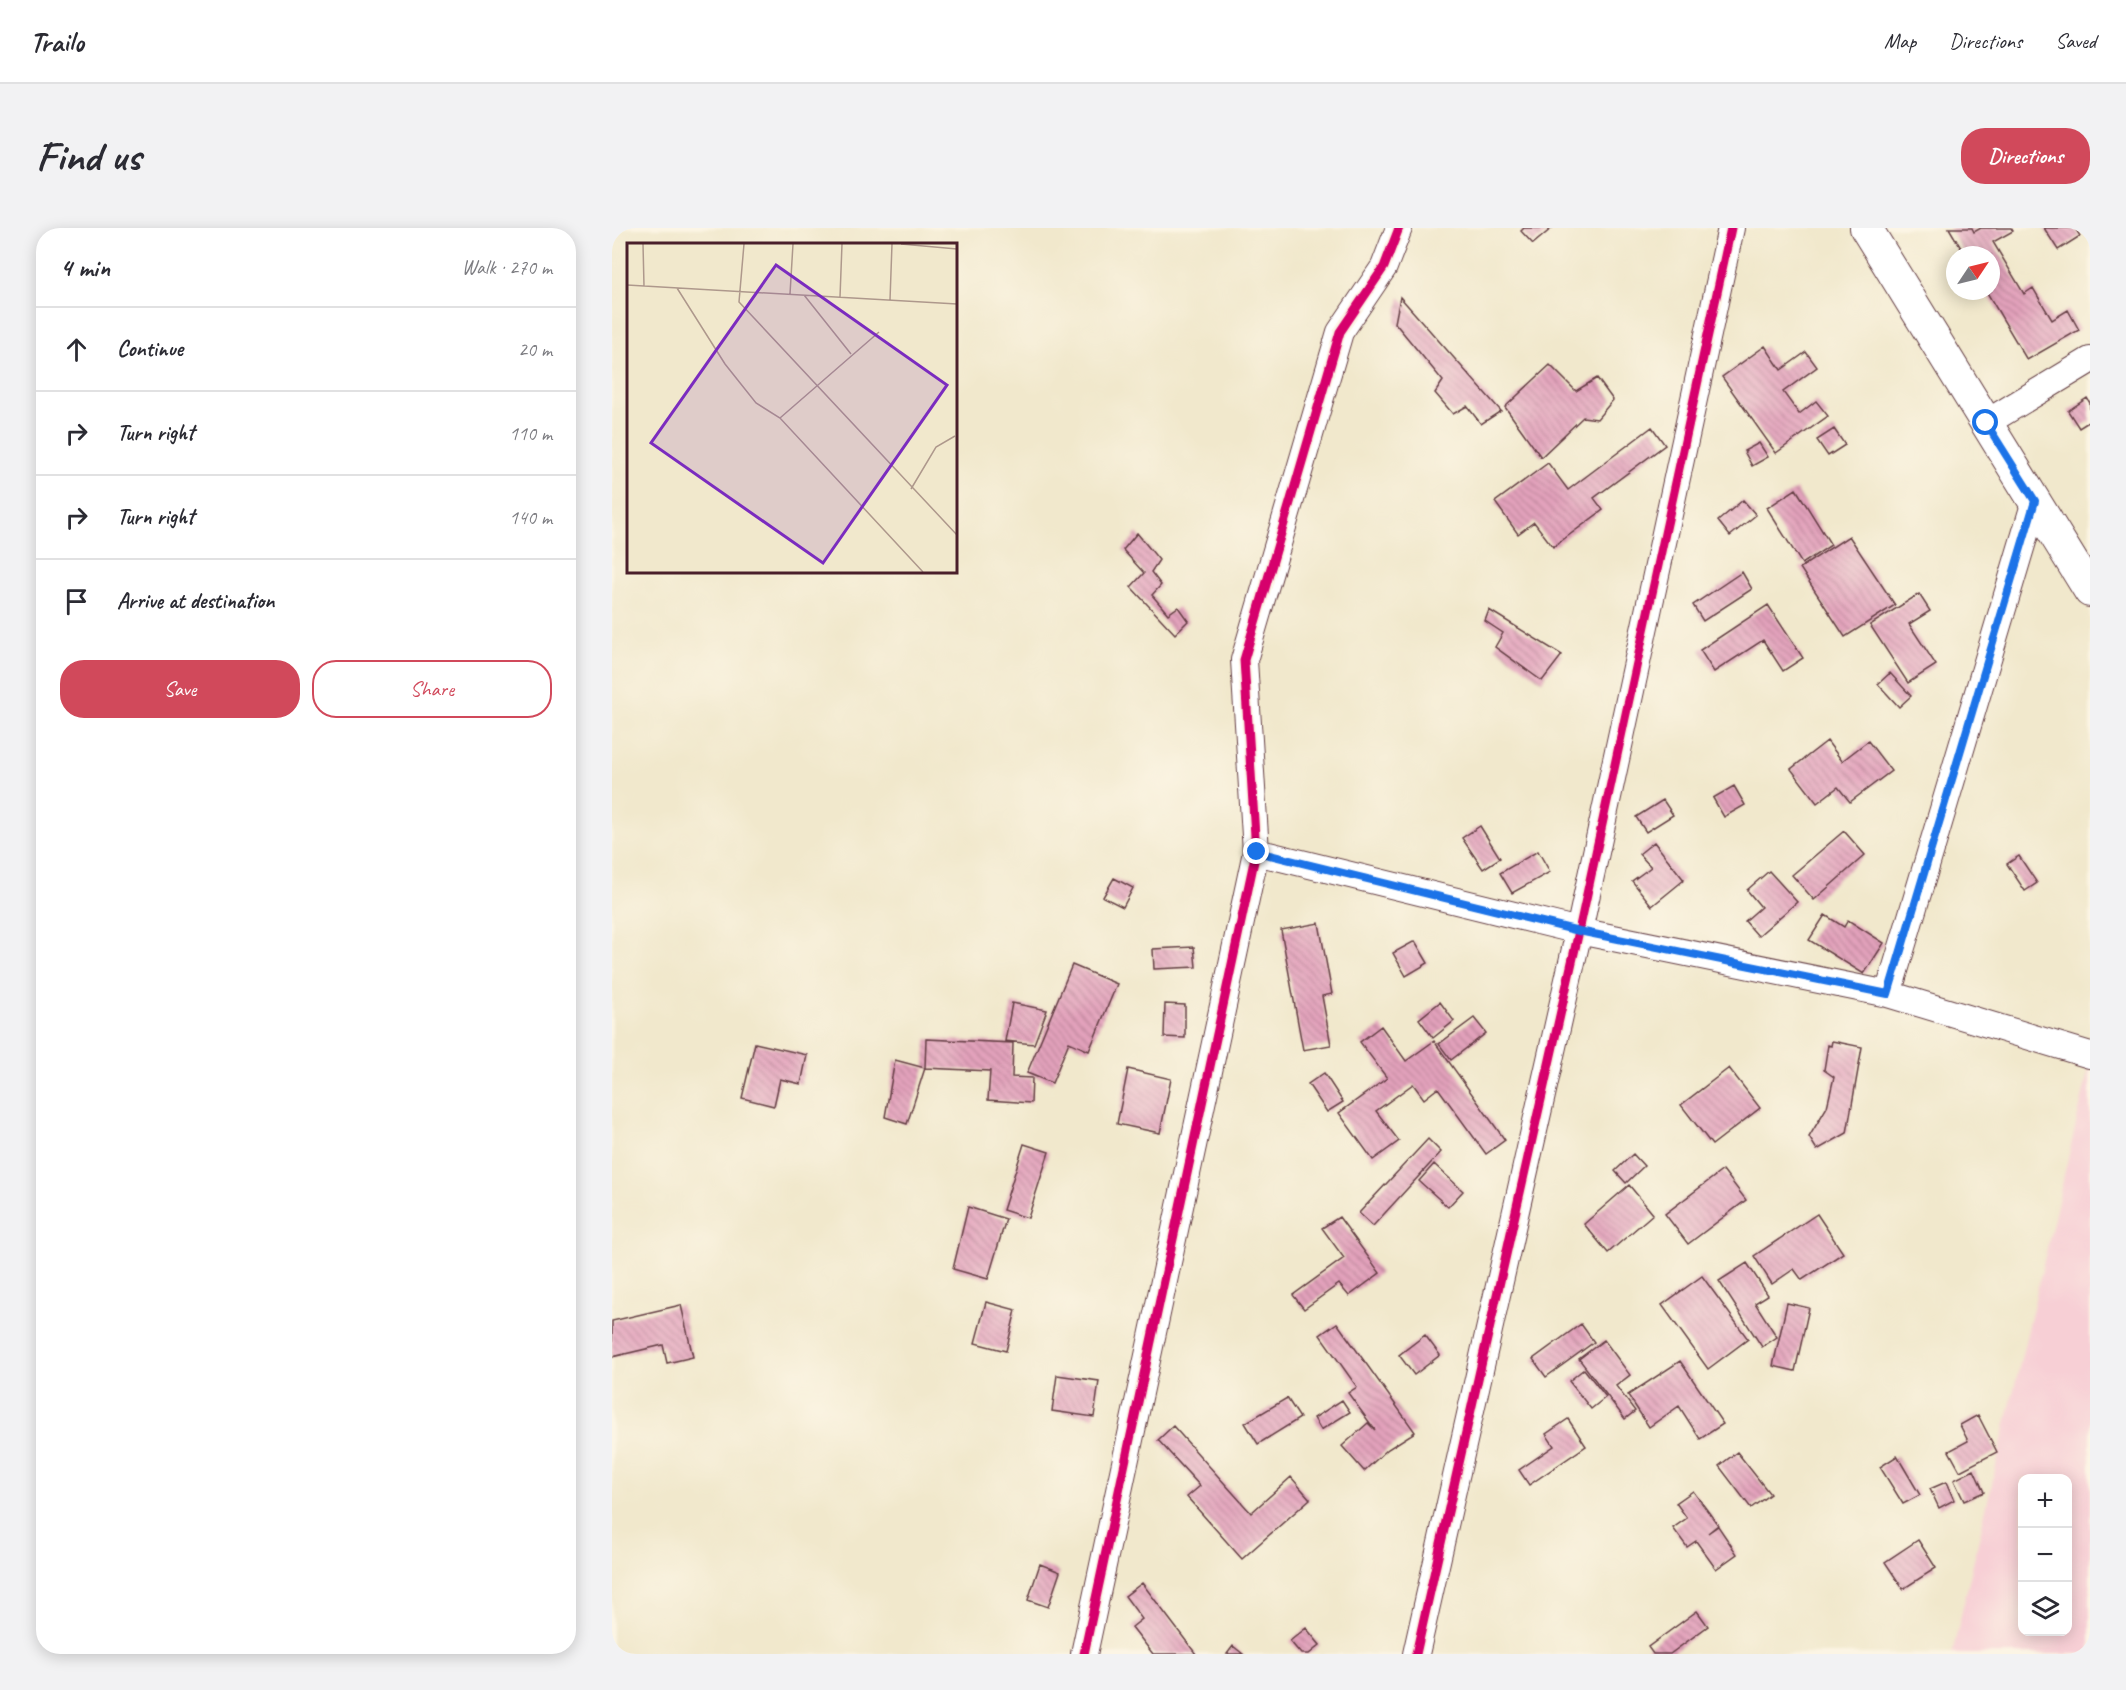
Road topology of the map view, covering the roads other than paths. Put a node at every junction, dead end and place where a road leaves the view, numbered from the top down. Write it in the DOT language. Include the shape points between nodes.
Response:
graph roads {
  1 [pos="1399,228"];
  2 [pos="1731,228"];
  3 [pos="1866,228"];
  4 [pos="2090,360"];
  5 [pos="1986,423"];
  6 [pos="2035,501"];
  7 [pos="2090,591"];
  8 [pos="1257,852"];
  9 [pos="1579,931"];
  10 [pos="1888,994"];
  11 [pos="2090,1055"];
  12 [pos="1084,1654"];
  13 [pos="1416,1654"];
  1 -- 8 [label="street" via="1384,267 1340,332 1244,660"];
  2 -- 9 [label="street"];
  3 -- 5 [label="street"];
  4 -- 5 [label="street"];
  5 -- 6 [label="street"];
  6 -- 7 [label="street"];
  6 -- 10 [label="street"];
  8 -- 9 [label="street"];
  8 -- 12 [label="street"];
  9 -- 10 [label="street"];
  9 -- 13 [label="street"];
  10 -- 11 [label="street"];
}
